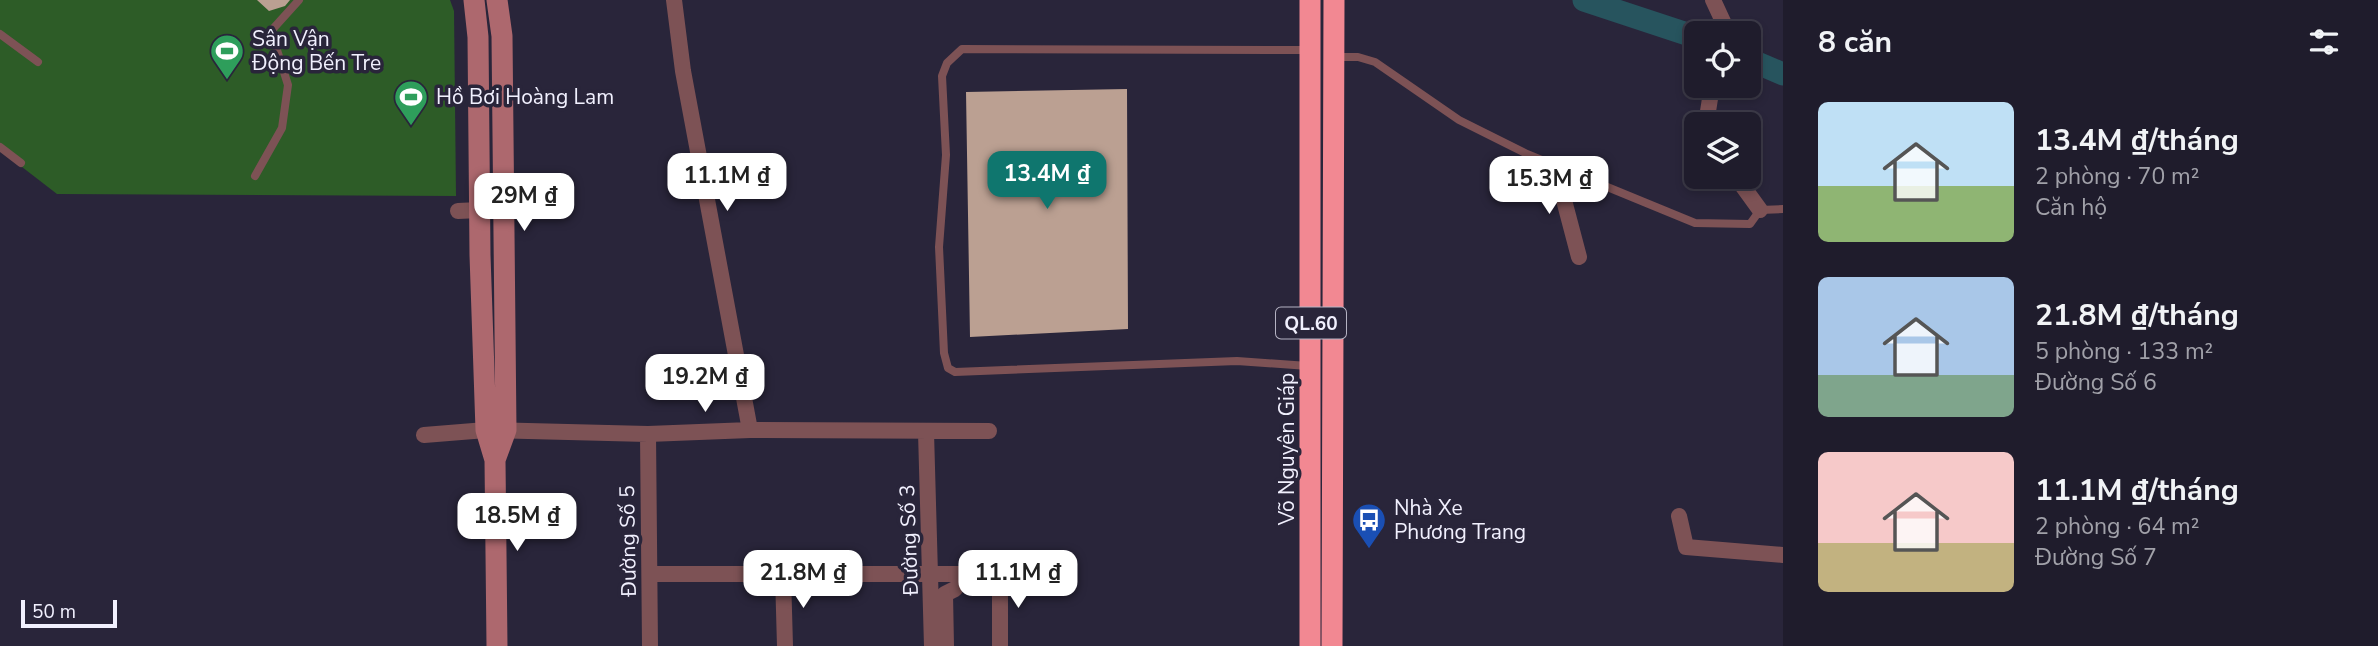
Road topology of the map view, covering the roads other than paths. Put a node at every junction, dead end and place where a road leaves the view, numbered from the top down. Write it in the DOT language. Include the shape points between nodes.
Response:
graph roads {
  1 [pos="299,0"];
  2 [pos="474,0"];
  3 [pos="497,0"];
  4 [pos="674,0"];
  5 [pos="1310,0"];
  6 [pos="1334,0"];
  7 [pos="1713,0"];
  8 [pos="1723,21"];
  9 [pos="0,34"];
  10 [pos="1310,50"];
  11 [pos="1334,57"];
  12 [pos="38,62"];
  13 [pos="0,147"];
  14 [pos="21,163"];
  15 [pos="1555,166"];
  16 [pos="255,176"];
  17 [pos="1745,189"];
  18 [pos="513,208"];
  19 [pos="480,209"];
  20 [pos="1783,209"];
  21 [pos="1760,210"];
  22 [pos="458,211"];
  23 [pos="1579,257"];
  24 [pos="1311,366"];
  25 [pos="496,430"];
  26 [pos="750,430"];
  27 [pos="989,431"];
  28 [pos="926,432"];
  29 [pos="424,435"];
  30 [pos="648,435"];
  31 [pos="1679,516"];
  32 [pos="1322,542"];
  33 [pos="1783,555"];
  34 [pos="651,574"];
  35 [pos="932,574"];
  36 [pos="783,575"];
  37 [pos="955,589"];
  38 [pos="497,646"];
  39 [pos="650,646"];
  40 [pos="785,646"];
  41 [pos="932,646"];
  42 [pos="946,646"];
  43 [pos="1000,646"];
  44 [pos="1310,646"];
  45 [pos="1332,646"];
  1 -- 16 [label="lane" via="271,31 288,85 282,128"];
  2 -- 19 [label="street"];
  3 -- 18 [label="street"];
  4 -- 26 [label="street"];
  5 -- 10 [label="highway, Võ Nguyên Giáp / QL.60"];
  6 -- 11 [label="highway, Võ Nguyên Giáp / QL.60"];
  7 -- 8 [label="street"];
  9 -- 12 [label="lane"];
  10 -- 24 [label="highway, Võ Nguyên Giáp / QL.60"];
  10 -- 24 [label="lane" via="962,49 947,63 942,76 946,155 939,247 944,353 948,368 961,374 1237,361"];
  11 -- 15 [label="lane" via="1375,62 1441,111"];
  11 -- 32 [label="highway, Võ Nguyên Giáp / QL.60"];
  13 -- 14 [label="lane"];
  15 -- 21 [label="lane" via="1695,223 1750,224"];
  15 -- 23 [label="street"];
  17 -- 21 [label="street"];
  18 -- 19 [label="street"];
  18 -- 25 [label="street"];
  19 -- 22 [label="street"];
  19 -- 25 [label="street"];
  20 -- 21 [label="lane"];
  24 -- 32 [label="highway, Võ Nguyên Giáp / QL.60"];
  25 -- 29 [label="street"];
  25 -- 30 [label="street"];
  25 -- 38 [label="street"];
  26 -- 28 [label="street"];
  26 -- 30 [label="street"];
  27 -- 28 [label="street"];
  28 -- 35 [label="street, Đường Số 3"];
  30 -- 34 [label="street, Đường Số 5"];
  31 -- 33 [label="street" via="1686,547"];
  32 -- 44 [label="highway, Võ Nguyên Giáp / QL.60"];
  32 -- 45 [label="highway, Võ Nguyên Giáp / QL.60"];
  34 -- 36 [label="street"];
  34 -- 39 [label="street, Đường Số 5"];
  35 -- 36 [label="street"];
  35 -- 41 [label="street, Đường Số 3"];
  35 -- 43 [label="street" via="988,574 997,580"];
  36 -- 40 [label="street"];
  37 -- 42 [label="street" via="945,594"];
}
